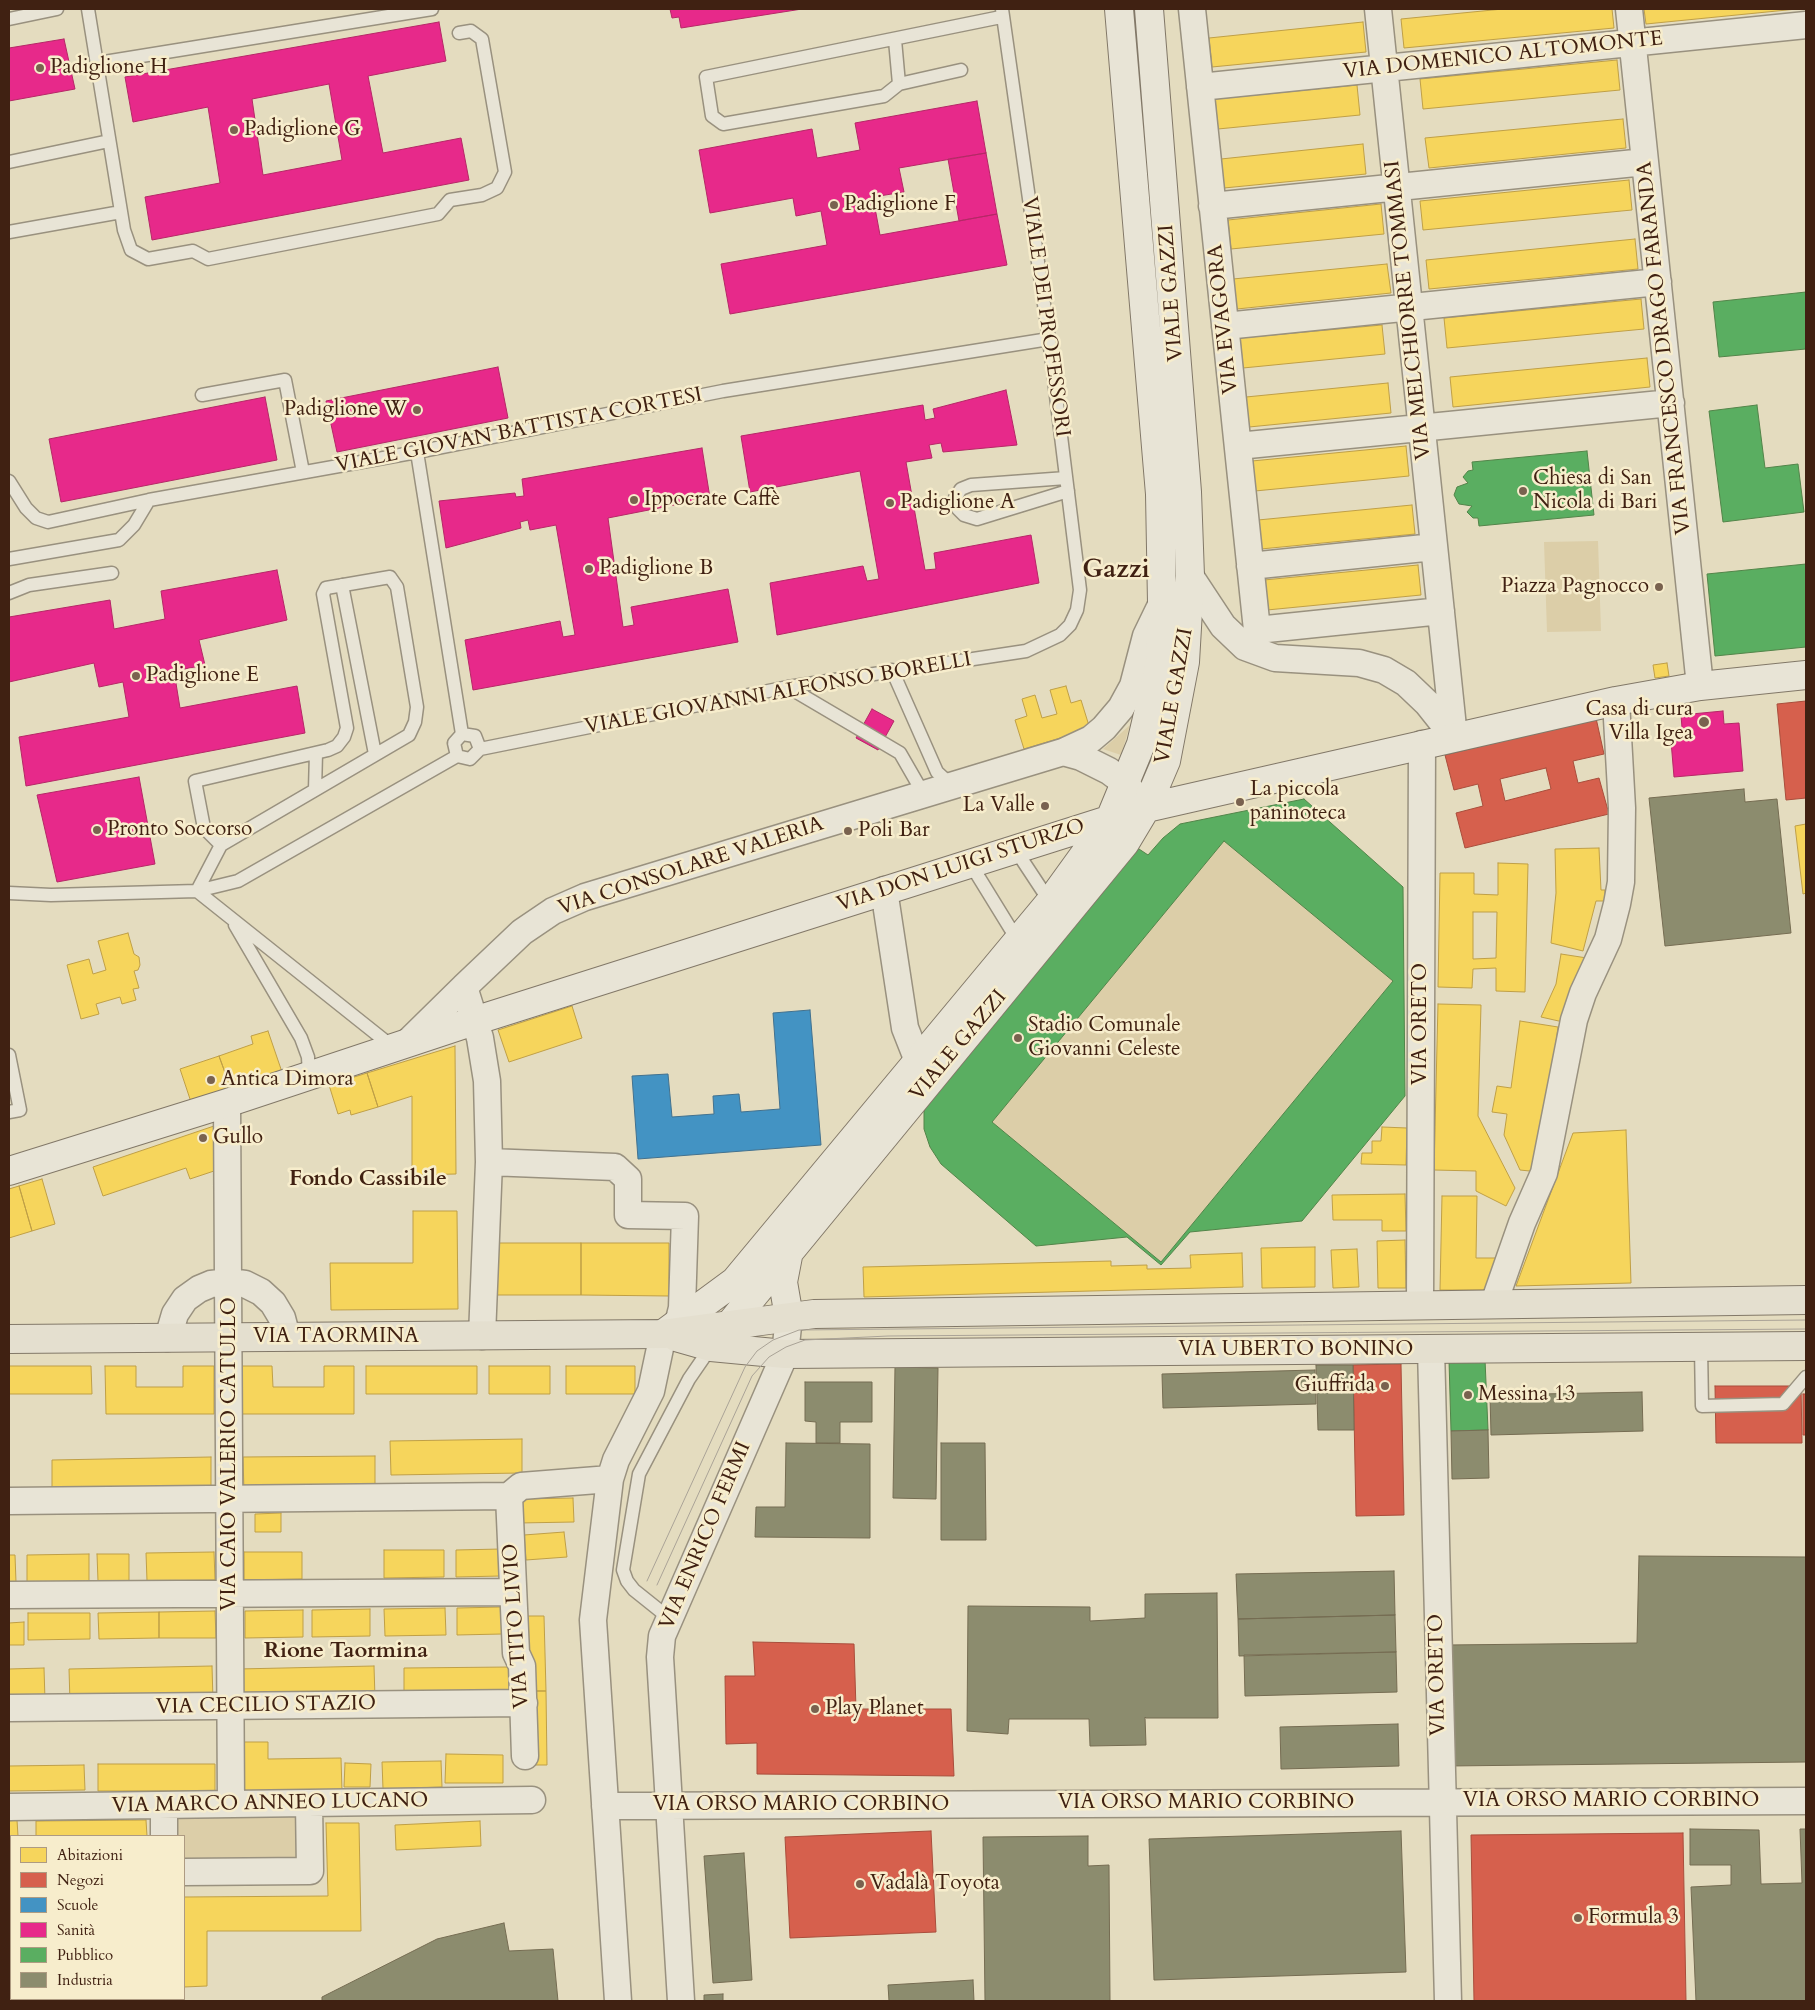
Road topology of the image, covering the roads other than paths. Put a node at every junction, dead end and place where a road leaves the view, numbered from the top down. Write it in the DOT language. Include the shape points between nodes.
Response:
graph roads {
  1 [pos="57,9"];
  2 [pos="88,9"];
  3 [pos="432,9"];
  4 [pos="1120,9"];
  5 [pos="1149,9"];
  6 [pos="1192,9"];
  7 [pos="1378,9"];
  8 [pos="1629,9"];
  9 [pos="1002,13"];
  10 [pos="9,19"];
  11 [pos="1806,25"];
  12 [pos="459,33"];
  13 [pos="895,40"];
  14 [pos="1633,43"];
  15 [pos="98,63"];
  16 [pos="1384,68"];
  17 [pos="961,70"];
  18 [pos="899,84"];
  19 [pos="1200,87"];
  20 [pos="109,141"];
  21 [pos="9,162"];
  22 [pos="1645,162"];
  23 [pos="1397,187"];
  24 [pos="1212,206"];
  25 [pos="121,212"];
  26 [pos="9,232"];
  27 [pos="1658,282"];
  28 [pos="1409,308"];
  29 [pos="1225,326"];
  30 [pos="1049,338"];
  31 [pos="202,395"];
  32 [pos="1671,403"];
  33 [pos="1422,428"];
  34 [pos="1238,446"];
  35 [pos="416,452"];
  36 [pos="303,472"];
  37 [pos="1066,478"];
  38 [pos="9,481"];
  39 [pos="1068,491"];
  40 [pos="149,500"];
  41 [pos="1434,547"];
  42 [pos="9,559"];
  43 [pos="1250,566"];
  44 [pos="112,573"];
  45 [pos="1190,576"];
  46 [pos="342,585"];
  47 [pos="9,593"];
  48 [pos="1162,603"];
  49 [pos="1441,611"];
  50 [pos="1070,625"];
  51 [pos="892,670"];
  52 [pos="1806,675"];
  53 [pos="1700,686"];
  54 [pos="788,687"];
  55 [pos="1616,701"];
  56 [pos="462,734"];
  57 [pos="1454,737"];
  58 [pos="1422,744"];
  59 [pos="480,749"];
  60 [pos="1063,752"];
  61 [pos="316,753"];
  62 [pos="375,754"];
  63 [pos="457,756"];
  64 [pos="1125,783"];
  65 [pos="950,784"];
  66 [pos="315,790"];
  67 [pos="923,793"];
  68 [pos="1146,808"];
  69 [pos="1110,819"];
  70 [pos="221,845"];
  71 [pos="1015,849"];
  72 [pos="970,863"];
  73 [pos="884,890"];
  74 [pos="197,891"];
  75 [pos="9,893"];
  76 [pos="1050,902"];
  77 [pos="232,918"];
  78 [pos="1018,941"];
  79 [pos="464,987"];
  80 [pos="474,1021"];
  81 [pos="400,1046"];
  82 [pos="9,1055"];
  83 [pos="918,1061"];
  84 [pos="309,1076"];
  85 [pos="228,1103"];
  86 [pos="9,1112"];
  87 [pos="489,1162"];
  88 [pos="9,1171"];
  89 [pos="789,1251"];
  90 [pos="735,1281"];
  91 [pos="229,1282"];
  92 [pos="1806,1300"];
  93 [pos="1420,1304"];
  94 [pos="1494,1304"];
  95 [pos="789,1317"];
  96 [pos="670,1328"];
  97 [pos="482,1336"];
  98 [pos="287,1337"];
  99 [pos="719,1337"];
  100 [pos="168,1338"];
  101 [pos="229,1338"];
  102 [pos="9,1339"];
  103 [pos="1701,1346"];
  104 [pos="1806,1346"];
  105 [pos="1431,1349"];
  106 [pos="785,1354"];
  107 [pos="1806,1377"];
  108 [pos="688,1379"];
  109 [pos="610,1479"];
  110 [pos="509,1496"];
  111 [pos="230,1498"];
  112 [pos="9,1501"];
  113 [pos="513,1592"];
  114 [pos="230,1594"];
  115 [pos="9,1595"];
  116 [pos="669,1618"];
  117 [pos="524,1703"];
  118 [pos="231,1706"];
  119 [pos="9,1708"];
  120 [pos="526,1756"];
  121 [pos="532,1800"];
  122 [pos="1806,1801"];
  123 [pos="1441,1802"];
  124 [pos="309,1803"];
  125 [pos="231,1804"];
  126 [pos="164,1805"];
  127 [pos="669,1805"];
  128 [pos="605,1806"];
  129 [pos="9,1807"];
  130 [pos="164,1835"];
  131 [pos="185,1872"];
  132 [pos="618,2001"];
  133 [pos="681,2001"];
  134 [pos="1448,2001"];
  1 -- 10 [label="lane"];
  2 -- 15 [label="lane"];
  3 -- 15 [label="lane"];
  4 -- 48 [label="main road, VIALE GAZZI" via="1160,494"];
  5 -- 45 [label="main road, VIALE GAZZI" via="1187,492"];
  6 -- 19 [label="street, VIA EVAGORA"];
  7 -- 16 [label="street, VIA MELCHIORRE TOMMASI"];
  8 -- 14 [label="street, VIA FRANCESCO DRAGO FARANDA"];
  9 -- 13 [label="lane"];
  9 -- 30 [label="lane, VIALE DEI PROFESSORI"];
  11 -- 14 [label="street, VIA DOMENICO ALTOMONTE"];
  12 -- 25 [label="lane" via="471,31 482,39 505,172 497,188 482,195 450,200 438,214 208,259 193,250 148,259 131,250"];
  13 -- 18 [label="lane"];
  13 -- 18 [label="lane" via="706,77 712,116 723,124 884,96"];
  14 -- 16 [label="street, VIA DOMENICO ALTOMONTE"];
  14 -- 22 [label="street, VIA FRANCESCO DRAGO FARANDA"];
  15 -- 20 [label="lane"];
  16 -- 19 [label="street, VIA DOMENICO ALTOMONTE"];
  16 -- 23 [label="street, VIA MELCHIORRE TOMMASI"];
  17 -- 18 [label="lane"];
  19 -- 24 [label="street, VIA EVAGORA"];
  20 -- 21 [label="lane"];
  20 -- 25 [label="lane"];
  22 -- 23 [label="street"];
  22 -- 27 [label="street, VIA FRANCESCO DRAGO FARANDA"];
  23 -- 24 [label="street"];
  23 -- 28 [label="street, VIA MELCHIORRE TOMMASI"];
  24 -- 29 [label="street, VIA EVAGORA"];
  25 -- 26 [label="lane"];
  27 -- 28 [label="street"];
  27 -- 32 [label="street, VIA FRANCESCO DRAGO FARANDA"];
  28 -- 29 [label="street"];
  28 -- 33 [label="street, VIA MELCHIORRE TOMMASI"];
  29 -- 34 [label="street, VIA EVAGORA"];
  30 -- 35 [label="lane, VIALE GIOVAN BATTISTA CORTESI" via="723,391"];
  30 -- 37 [label="lane, VIALE DEI PROFESSORI"];
  31 -- 36 [label="lane" via="285,380"];
  32 -- 33 [label="street"];
  32 -- 53 [label="street, VIA FRANCESCO DRAGO FARANDA"];
  33 -- 34 [label="street"];
  33 -- 41 [label="street, VIA MELCHIORRE TOMMASI"];
  34 -- 43 [label="street, VIA EVAGORA"];
  35 -- 36 [label="lane, VIALE GIOVAN BATTISTA CORTESI"];
  35 -- 56 [label="lane"];
  36 -- 40 [label="lane, VIALE GIOVAN BATTISTA CORTESI"];
  37 -- 39 [label="lane, VIALE DEI PROFESSORI"];
  37 -- 39 [label="lane" via="970,485 961,489 955,498 964,516 977,519"];
  38 -- 40 [label="lane, VIALE GIOVAN BATTISTA CORTESI" via="26,508 36,518 48,522"];
  39 -- 50 [label="lane, VIALE DEI PROFESSORI" via="1080,590 1077,610"];
  40 -- 42 [label="lane" via="134,525 119,540"];
  41 -- 43 [label="street"];
  41 -- 49 [label="street, VIA MELCHIORRE TOMMASI"];
  43 -- 49 [label="street, VIA EVAGORA" via="1257,630"];
  44 -- 47 [label="lane" via="29,585"];
  45 -- 57 [label="street" via="1223,626 1245,647 1275,658 1359,663 1384,670 1406,683 1427,703"];
  45 -- 68 [label="main road, VIALE GAZZI" via="1185,662 1178,704 1166,761"];
  46 -- 61 [label="lane" via="326,588 323,594 347,728 337,746"];
  46 -- 62 [label="lane"];
  46 -- 62 [label="lane" via="390,577 397,587 417,707 409,735"];
  48 -- 60 [label="street, VIA CONSOLARE VALERIA" via="1146,636 1133,686 1121,708 1091,739"];
  48 -- 64 [label="main road, VIALE GAZZI" via="1160,663 1142,744"];
  49 -- 57 [label="street, VIA MELCHIORRE TOMMASI"];
  50 -- 51 [label="lane, VIALE GIOVANNI ALFONSO BORELLI" via="1060,635 1026,651"];
  51 -- 54 [label="lane, VIALE GIOVANNI ALFONSO BORELLI"];
  51 -- 65 [label="lane" via="937,772"];
  52 -- 53 [label="main road"];
  53 -- 55 [label="main road"];
  54 -- 59 [label="lane, VIALE GIOVANNI ALFONSO BORELLI"];
  54 -- 67 [label="lane" via="900,753"];
  55 -- 57 [label="main road"];
  55 -- 94 [label="street" via="1622,808 1618,904 1608,939 1574,1020 1544,1173 1522,1223"];
  56 -- 59 [label="lane" via="475,736"];
  56 -- 63 [label="lane" via="454,743"];
  57 -- 58 [label="main road, VIA DON LUIGI STURZO"];
  58 -- 68 [label="main road, VIA DON LUIGI STURZO"];
  58 -- 93 [label="street, VIA ORETO"];
  59 -- 63 [label="lane" via="470,759"];
  60 -- 64 [label="street" via="1094,762"];
  60 -- 65 [label="street, VIA CONSOLARE VALERIA"];
  61 -- 66 [label="lane"];
  61 -- 70 [label="lane" via="195,781 204,828"];
  62 -- 66 [label="lane"];
  63 -- 74 [label="lane" via="238,881"];
  64 -- 68 [label="street"];
  64 -- 69 [label="main road, VIALE GAZZI"];
  65 -- 67 [label="street, VIA CONSOLARE VALERIA"];
  66 -- 70 [label="lane"];
  67 -- 79 [label="street, VIA CONSOLARE VALERIA" via="585,897 553,911 522,932"];
  68 -- 69 [label="main road, VIA DON LUIGI STURZO"];
  68 -- 89 [label="main road, VIALE GAZZI" via="1125,843"];
  69 -- 71 [label="main road, VIA DON LUIGI STURZO"];
  69 -- 76 [label="main road, VIALE GAZZI"];
  70 -- 74 [label="lane"];
  71 -- 72 [label="main road, VIA DON LUIGI STURZO"];
  71 -- 76 [label="lane"];
  72 -- 73 [label="main road, VIA DON LUIGI STURZO"];
  72 -- 78 [label="lane"];
  73 -- 80 [label="main road, VIA DON LUIGI STURZO"];
  73 -- 83 [label="street" via="905,1028"];
  74 -- 75 [label="lane"];
  74 -- 77 [label="lane"];
  76 -- 78 [label="main road, VIALE GAZZI"];
  77 -- 81 [label="lane"];
  77 -- 84 [label="lane" via="301,1038 308,1057"];
  78 -- 83 [label="main road, VIALE GAZZI"];
  79 -- 80 [label="street"];
  79 -- 81 [label="street, VIA CONSOLARE VALERIA"];
  80 -- 81 [label="main road"];
  80 -- 87 [label="street" via="487,1081"];
  81 -- 84 [label="main road"];
  82 -- 86 [label="lane" via="20,1110"];
  83 -- 90 [label="main road, VIALE GAZZI"];
  84 -- 85 [label="main road"];
  85 -- 88 [label="main road"];
  85 -- 91 [label="street, VIA CAIO VALERIO CATULLO"];
  87 -- 96 [label="street" via="615,1167 628,1179 628,1215 685,1216 682,1308"];
  87 -- 97 [label="street"];
  89 -- 95 [label="main road" via="783,1282"];
  89 -- 99 [label="main road, VIALE GAZZI"];
  90 -- 96 [label="main road"];
  90 -- 99 [label="main road" via="722,1307"];
  91 -- 98 [label="street" via="245,1284 273,1303 282,1318"];
  91 -- 100 [label="street" via="211,1284 185,1299 175,1314"];
  91 -- 101 [label="street, VIA CAIO VALERIO CATULLO"];
  92 -- 94 [label="main road, VIA UBERTO BONINO"];
  93 -- 94 [label="main road, VIA UBERTO BONINO"];
  93 -- 95 [label="main road, VIA UBERTO BONINO"];
  95 -- 99 [label="main road, VIA UBERTO BONINO"];
  95 -- 106 [label="street, VIA ENRICO FERMI"];
  96 -- 97 [label="main road, VIA TAORMINA"];
  96 -- 99 [label="main road, VIA TAORMINA"];
  96 -- 108 [label="lane" via="689,1352 693,1365"];
  96 -- 109 [label="street" via="651,1391 616,1460"];
  97 -- 98 [label="main road, VIA TAORMINA"];
  98 -- 101 [label="main road, VIA TAORMINA"];
  99 -- 106 [label="main road, VIA UBERTO BONINO" via="744,1350"];
  99 -- 108 [label="lane"];
  100 -- 101 [label="main road, VIA TAORMINA"];
  100 -- 102 [label="main road, VIA TAORMINA"];
  101 -- 111 [label="street, VIA CAIO VALERIO CATULLO"];
  103 -- 104 [label="main road, VIA UBERTO BONINO"];
  103 -- 105 [label="main road, VIA UBERTO BONINO"];
  103 -- 107 [label="lane" via="1702,1406 1783,1404"];
  105 -- 106 [label="main road, VIA UBERTO BONINO"];
  105 -- 123 [label="street, VIA ORETO"];
  106 -- 116 [label="street, VIA ENRICO FERMI"];
  108 -- 116 [label="lane" via="639,1474 624,1570 634,1590"];
  109 -- 110 [label="street" via="521,1486"];
  109 -- 128 [label="street" via="593,1620"];
  110 -- 111 [label="street"];
  110 -- 113 [label="street, VIA TITO LIVIO"];
  111 -- 112 [label="street"];
  111 -- 114 [label="street, VIA CAIO VALERIO CATULLO"];
  113 -- 114 [label="street"];
  113 -- 117 [label="street, VIA TITO LIVIO" via="516,1653 522,1666"];
  114 -- 115 [label="street"];
  114 -- 118 [label="street, VIA CAIO VALERIO CATULLO"];
  116 -- 127 [label="street, VIA ENRICO FERMI" via="662,1636 660,1658"];
  117 -- 118 [label="street, VIA CECILIO STAZIO"];
  117 -- 120 [label="street, VIA TITO LIVIO"];
  118 -- 119 [label="street, VIA CECILIO STAZIO"];
  118 -- 125 [label="street, VIA CAIO VALERIO CATULLO"];
  121 -- 124 [label="street, VIA MARCO ANNEO LUCANO"];
  122 -- 123 [label="street, VIA ORSO MARIO CORBINO"];
  123 -- 127 [label="street, VIA ORSO MARIO CORBINO"];
  123 -- 134 [label="street, VIA ORETO"];
  124 -- 125 [label="street, VIA MARCO ANNEO LUCANO"];
  124 -- 131 [label="street" via="310,1871"];
  125 -- 126 [label="street, VIA MARCO ANNEO LUCANO"];
  126 -- 129 [label="street, VIA MARCO ANNEO LUCANO"];
  126 -- 130 [label="street"];
  127 -- 128 [label="street, VIA ORSO MARIO CORBINO"];
  127 -- 133 [label="street, VIA ENRICO FERMI"];
  128 -- 132 [label="street"];
}
